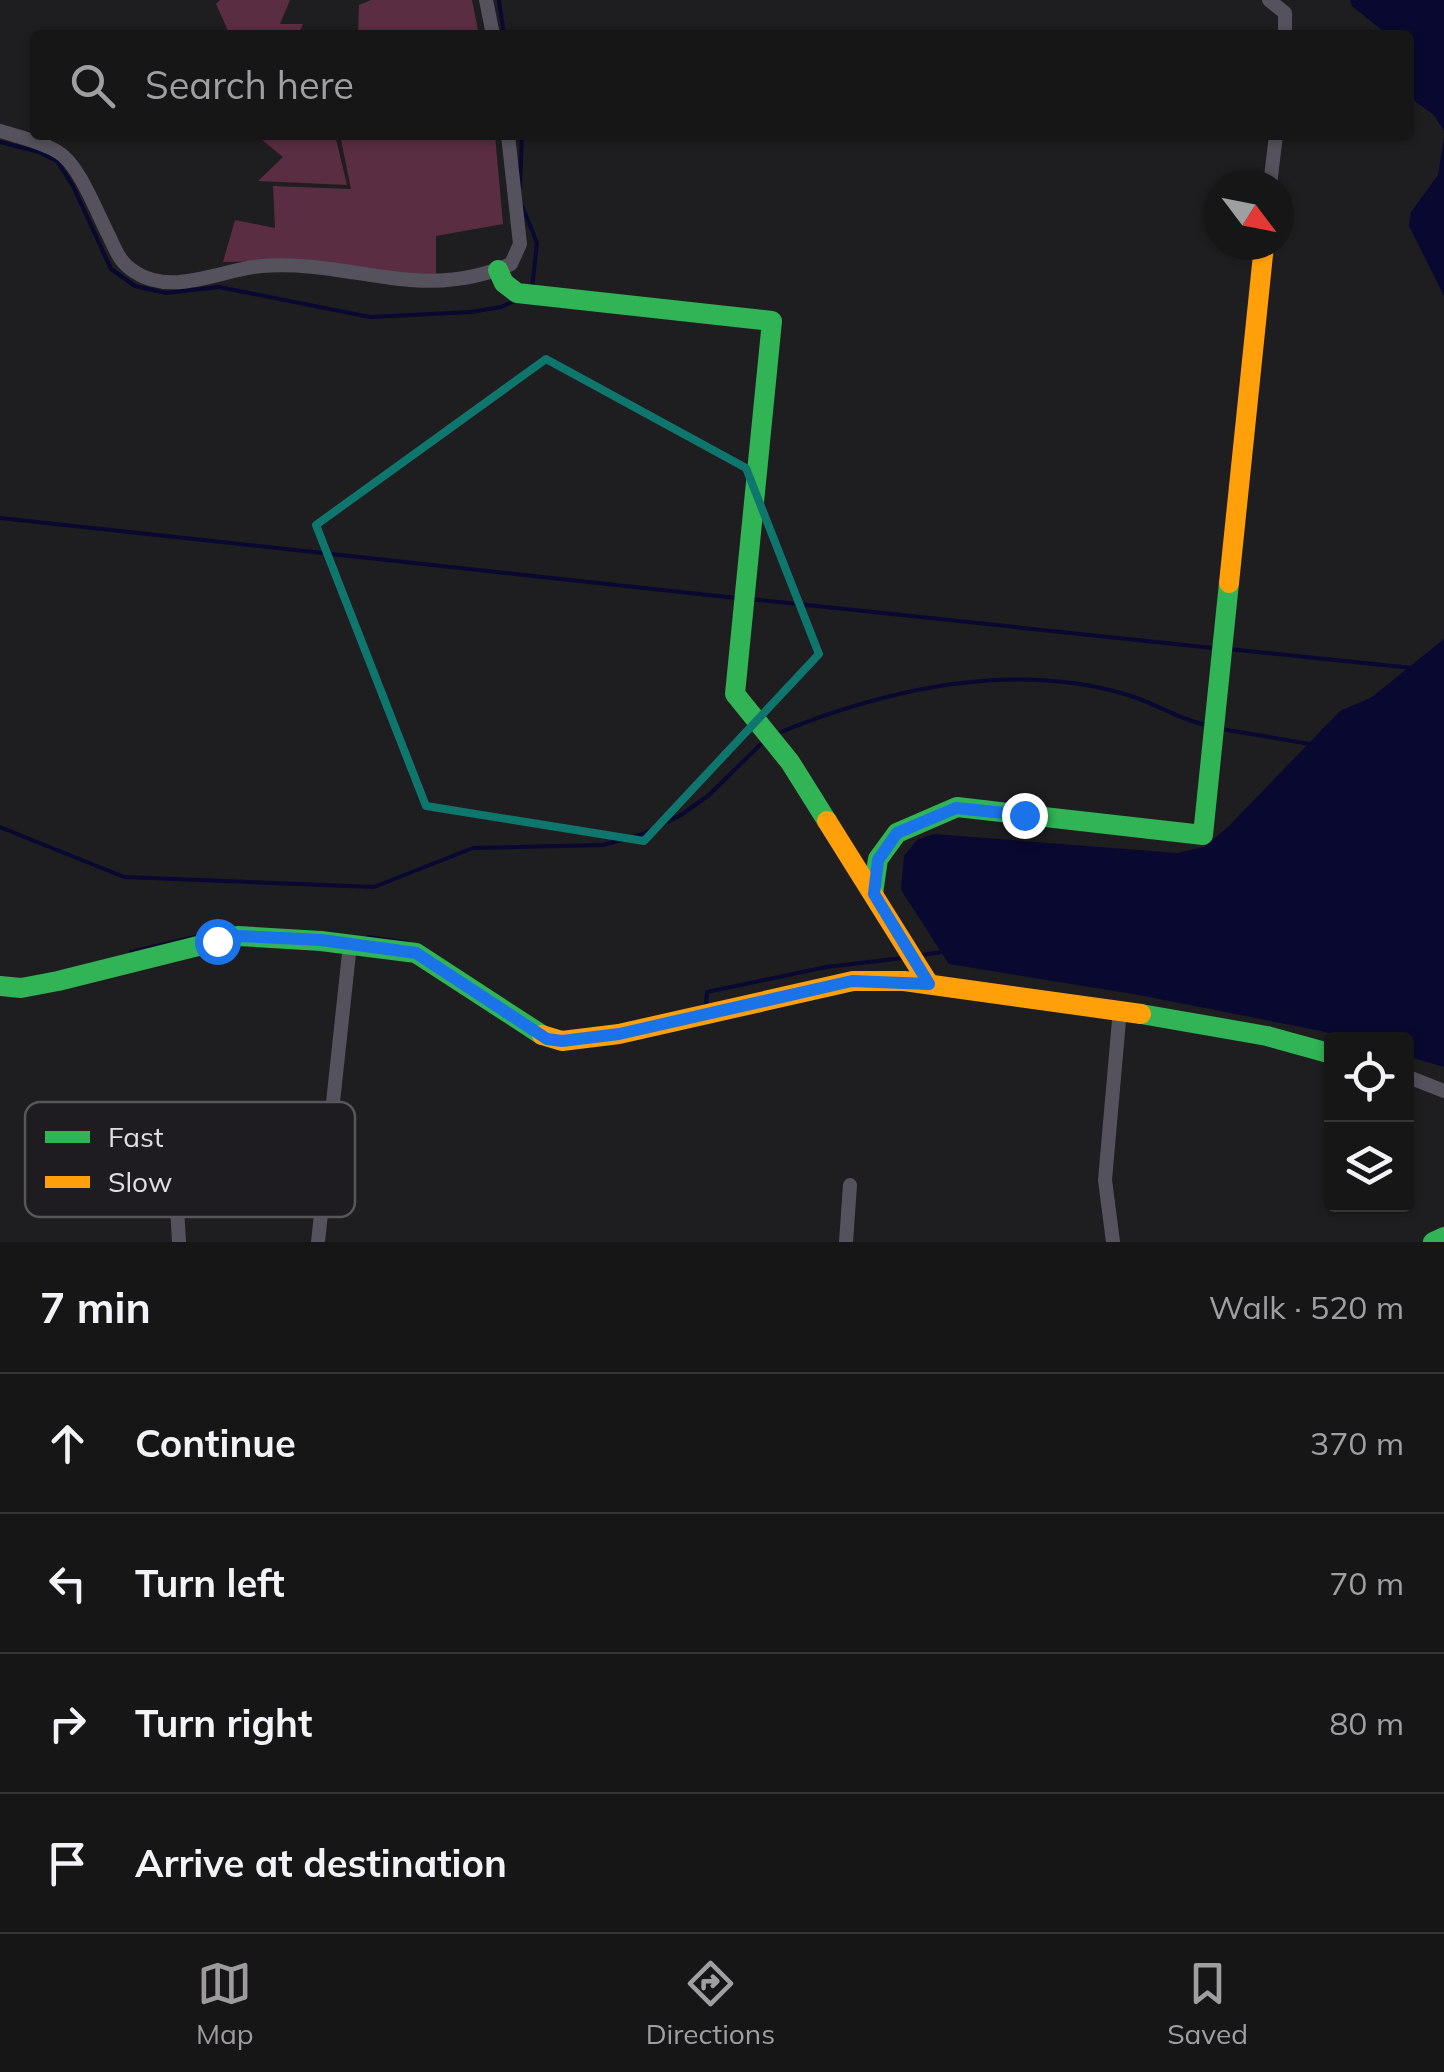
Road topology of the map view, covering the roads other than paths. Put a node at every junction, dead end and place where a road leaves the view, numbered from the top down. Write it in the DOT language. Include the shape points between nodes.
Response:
graph roads {
  1 [pos="486,0"];
  2 [pos="1269,0"];
  3 [pos="492,30"];
  4 [pos="1285,30"];
  5 [pos="0,131"];
  6 [pos="509,140"];
  7 [pos="1275,140"];
  8 [pos="1272,170"];
  9 [pos="1262,260"];
  10 [pos="498,270"];
  11 [pos="874,894"];
  12 [pos="350,944"];
  13 [pos="929,984"];
  14 [pos="0,986"];
  15 [pos="1120,1010"];
  16 [pos="1324,1052"];
  17 [pos="1414,1079"];
  18 [pos="1444,1091"];
  19 [pos="333,1102"];
  20 [pos="850,1185"];
  21 [pos="177,1217"];
  22 [pos="321,1217"];
  23 [pos="1444,1237"];
  24 [pos="178,1242"];
  25 [pos="318,1242"];
  26 [pos="846,1242"];
  27 [pos="1113,1242"];
  28 [pos="1433,1242"];
  1 -- 3 [label="street"];
  2 -- 4 [label="street" via="1285,13"];
  5 -- 10 [label="street" via="61,153 121,262 139,276 164,282 260,266 305,266 426,282 464,281"];
  6 -- 10 [label="street" via="520,244 511,264"];
  7 -- 8 [label="street"];
  9 -- 11 [label="street" via="1203,835 956,808 897,833 878,860"];
  10 -- 11 [label="street" via="517,293 772,321 735,694 790,762"];
  11 -- 13 [label="street"];
  12 -- 13 [label="street" via="416,953 535,1033 562,1041 852,981"];
  12 -- 14 [label="street" via="238,936 58,981"];
  12 -- 19 [label="street"];
  13 -- 15 [label="street"];
  15 -- 16 [label="street"];
  15 -- 27 [label="street" via="1105,1180"];
  17 -- 18 [label="street"];
  20 -- 26 [label="street"];
  21 -- 24 [label="street"];
  22 -- 25 [label="street"];
  23 -- 28 [label="street"];
}
